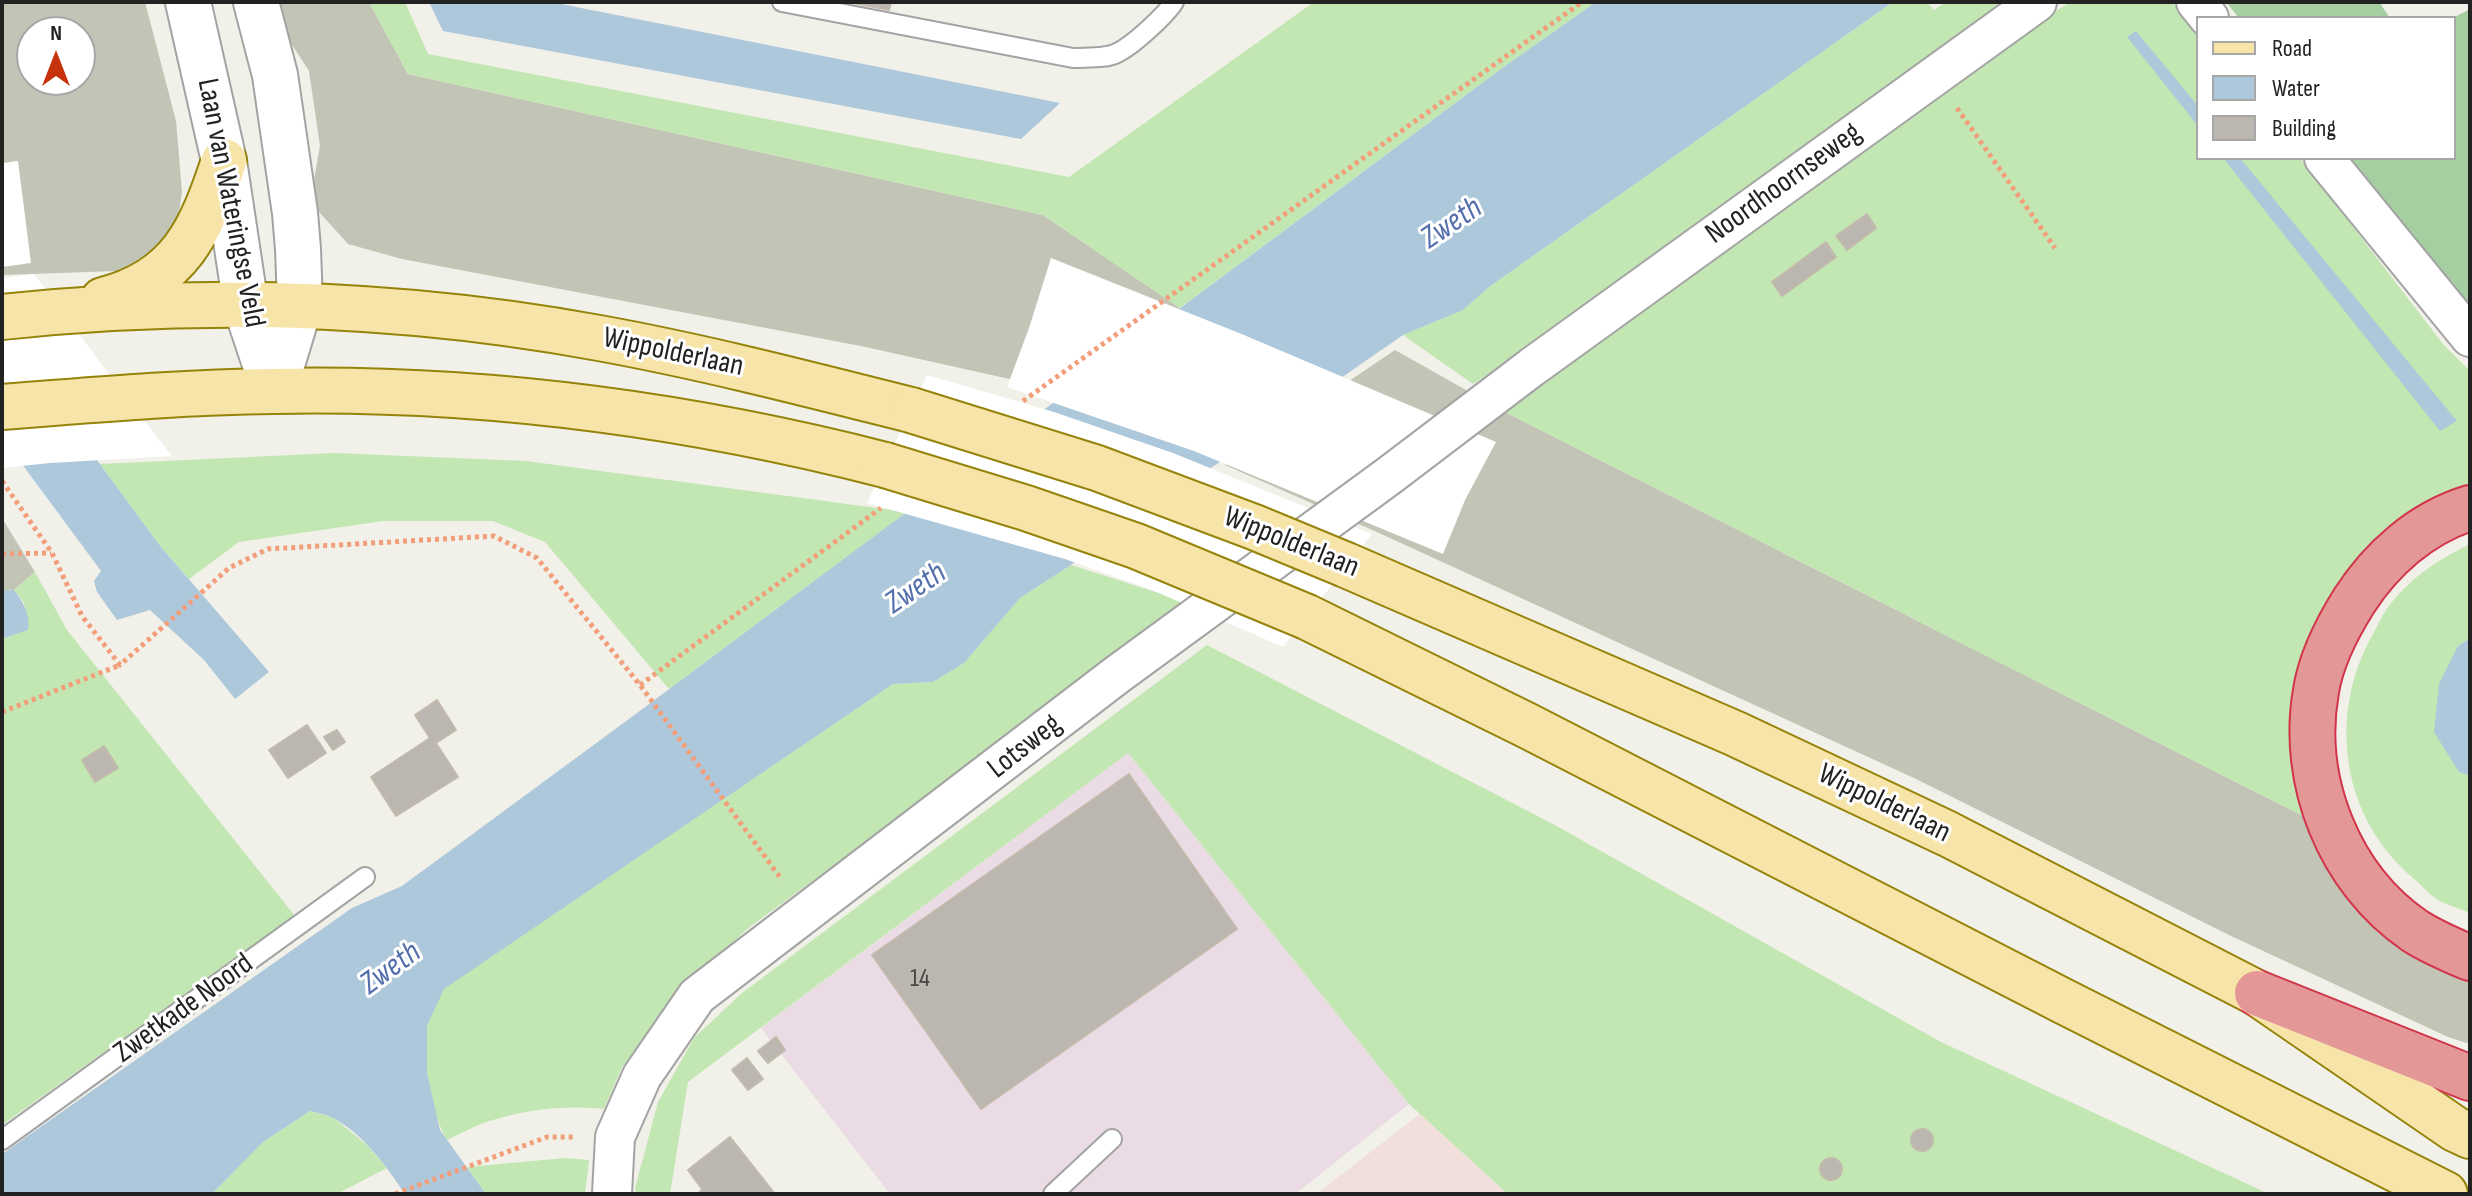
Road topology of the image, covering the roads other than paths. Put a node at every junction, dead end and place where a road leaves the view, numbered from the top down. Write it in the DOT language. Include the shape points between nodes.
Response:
graph roads {
  1 [pos="188,2"];
  2 [pos="256,2"];
  3 [pos="782,2"];
  4 [pos="1174,2"];
  5 [pos="2037,2"];
  6 [pos="2326,160"];
  7 [pos="224,161"];
  8 [pos="300,305"];
  9 [pos="246,307"];
  10 [pos="62,311"];
  11 [pos="2,317"];
  12 [pos="2470,337"];
  13 [pos="1532,367"];
  14 [pos="274,391"];
  15 [pos="2,407"];
  16 [pos="2470,508"];
  17 [pos="365,877"];
  18 [pos="2470,958"];
  19 [pos="2257,993"];
  20 [pos="2470,1078"];
  21 [pos="2470,1136"];
  22 [pos="1112,1139"];
  23 [pos="2,1140"];
  24 [pos="612,1194"];
  25 [pos="1053,1194"];
  26 [pos="2445,1194"];
  1 -- 7 [label="street, Laan van Wateringse Veld"];
  2 -- 8 [label="street, Laan van Wateringse Veld" via="275,75 295,213"];
  3 -- 4 [label="lane" via="1073,58 1116,54"];
  5 -- 13 [label="street, Noordhoornseweg"];
  6 -- 12 [label="street"];
  7 -- 9 [label="street, Laan van Wateringse Veld"];
  7 -- 10 [label="main road" via="198,231 165,270 116,297"];
  8 -- 9 [label="main road, Wippolderlaan"];
  8 -- 14 [label="street, Laan van Wateringse Veld"];
  8 -- 19 [label="main road, Wippolderlaan, bridge" via="444,316 734,365 911,410 1124,478 1526,641 1852,788"];
  9 -- 10 [label="main road, Wippolderlaan"];
  9 -- 14 [label="street, Laan van Wateringse Veld"];
  10 -- 11 [label="main road, Wippolderlaan"];
  13 -- 24 [label="street, Lotsweg" via="697,996 642,1076 615,1137"];
  14 -- 15 [label="main road, Wippolderlaan"];
  14 -- 26 [label="main road, Wippolderlaan, bridge" via="449,396 574,406 713,426 814,447 884,486 1026,508 1136,546 1307,617 1542,733"];
  16 -- 18 [label="highway" via="2427,528 2368,579 2330,647 2312,718 2320,794 2353,867 2414,930"];
  17 -- 23 [label="lane, Zwetkade Noord"];
  19 -- 20 [label="highway"];
  19 -- 21 [label="main road, Wippolderlaan"];
  22 -- 25 [label="lane"];
}
